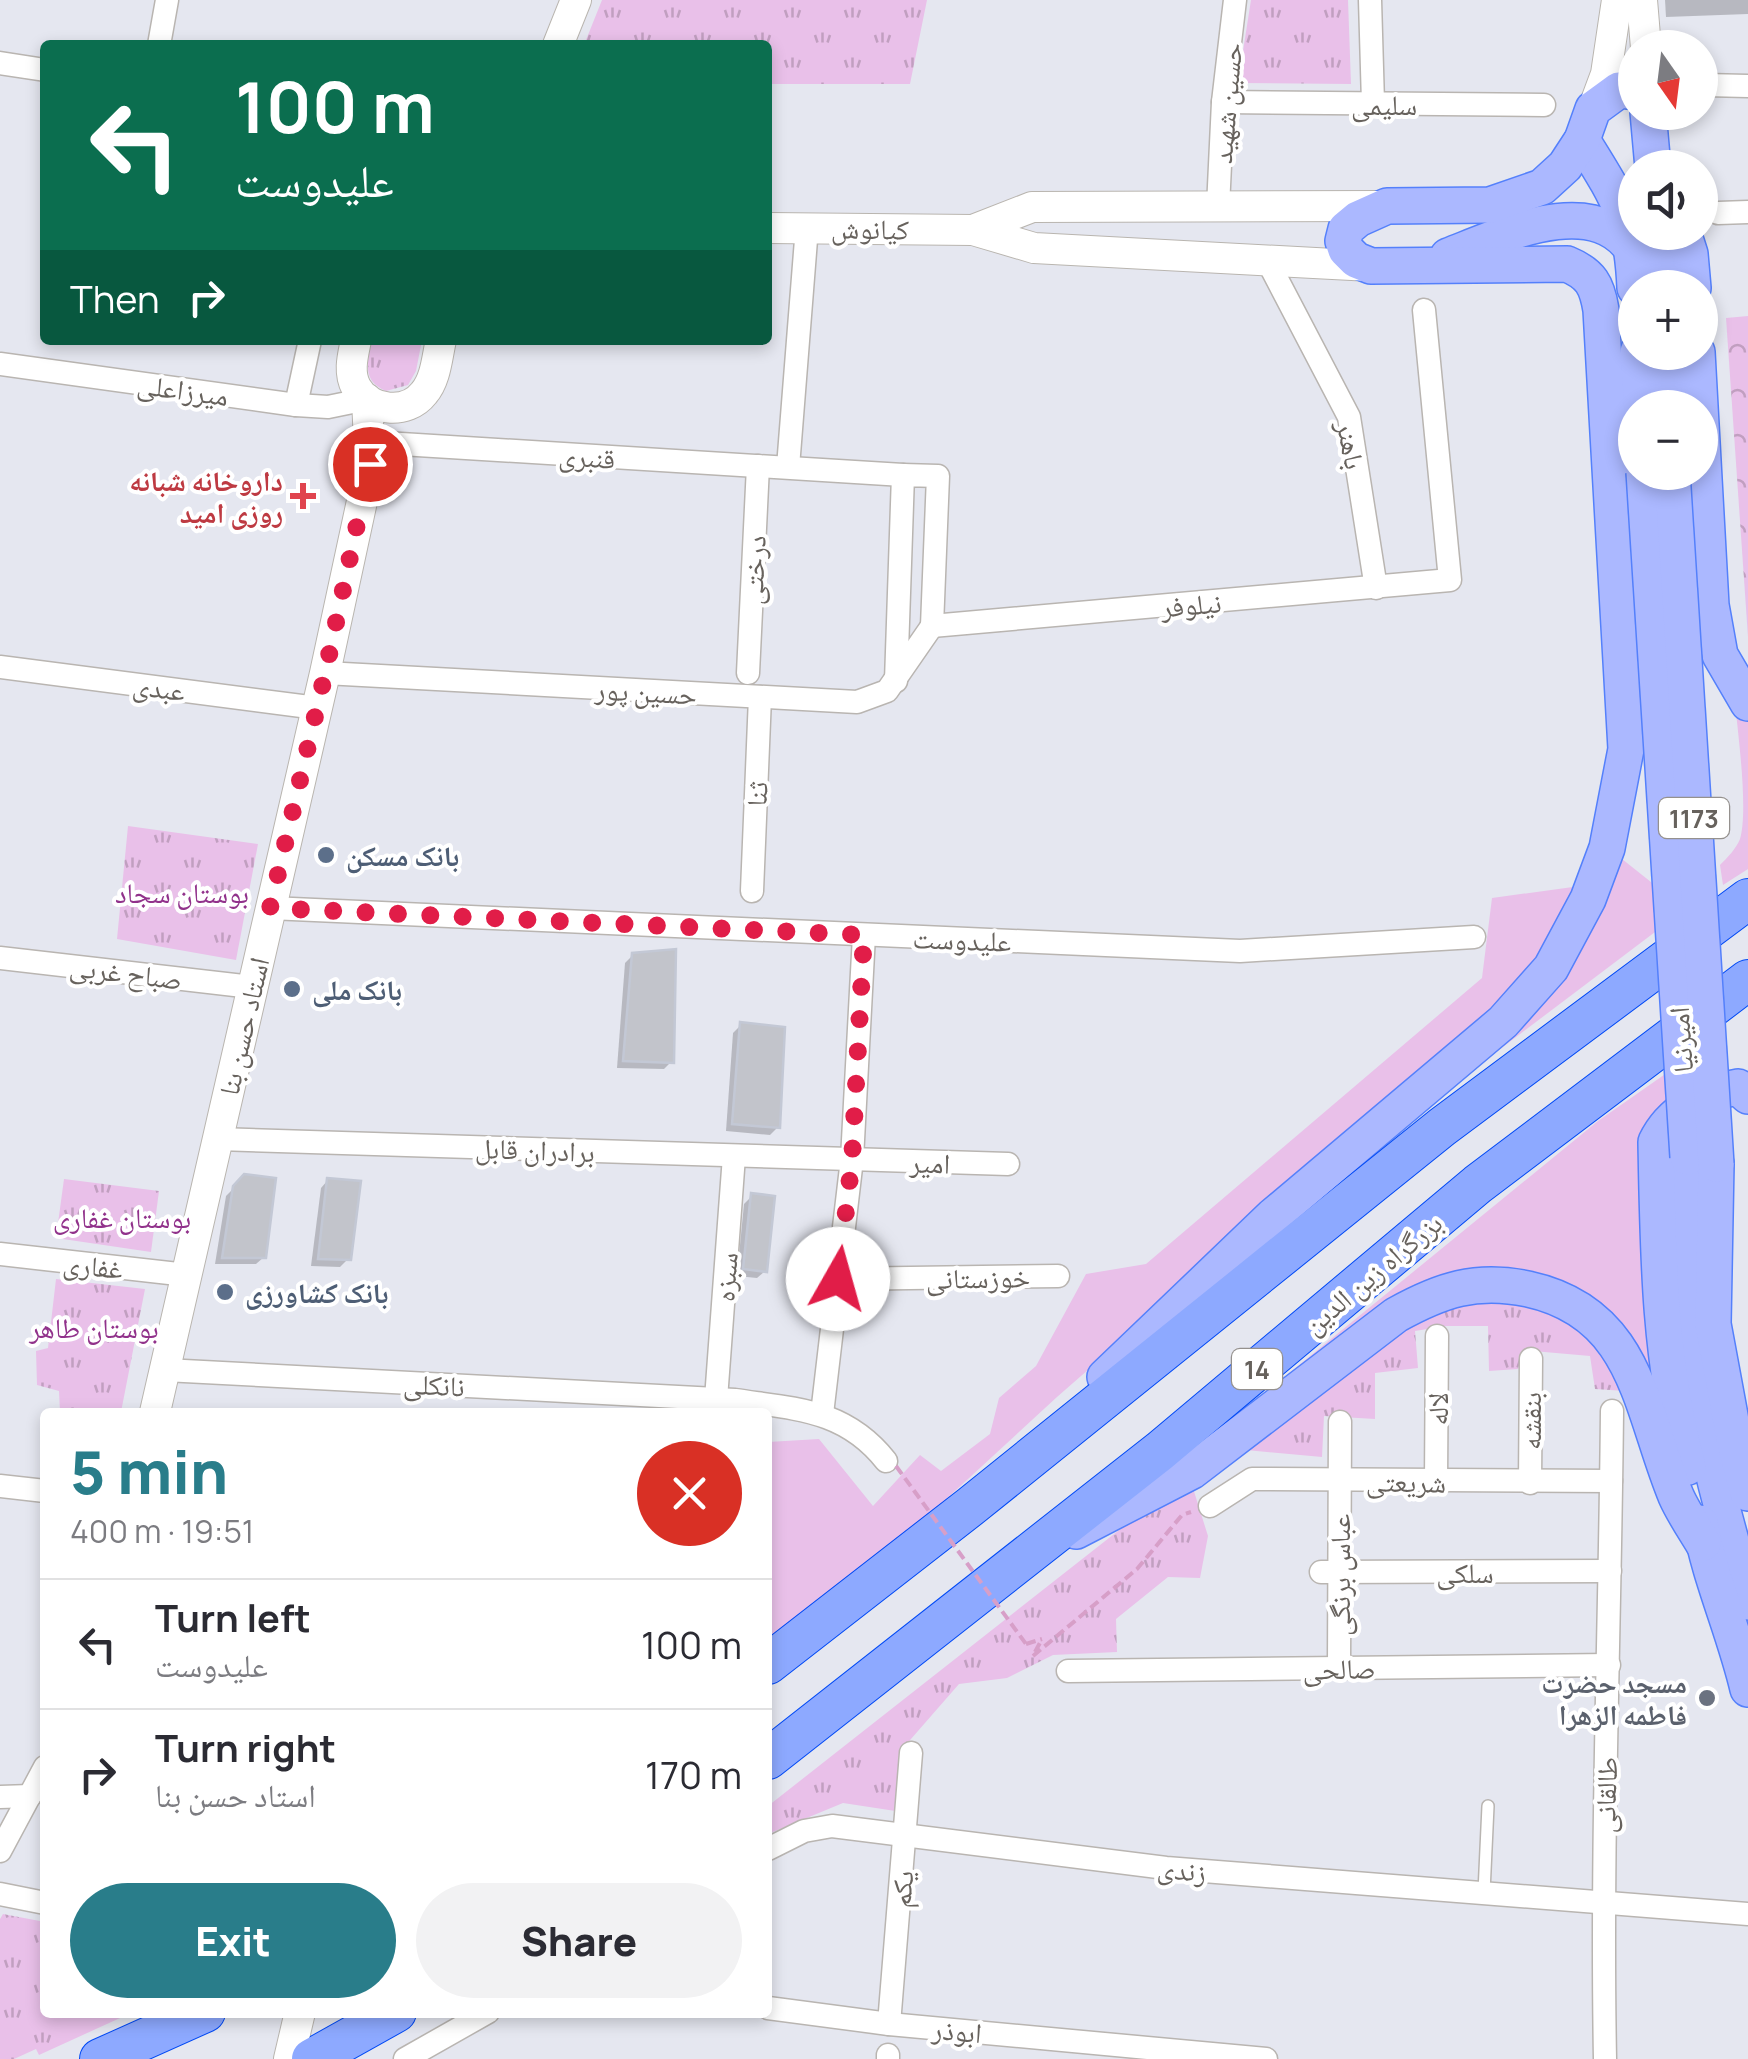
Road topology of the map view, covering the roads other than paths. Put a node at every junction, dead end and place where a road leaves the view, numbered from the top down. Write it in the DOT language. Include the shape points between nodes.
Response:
graph roads {
  1 [pos="167,0"];
  2 [pos="576,0"];
  3 [pos="1236,0"];
  4 [pos="1370,0"];
  5 [pos="1617,0"];
  6 [pos="1642,0"];
  7 [pos="1644,30"];
  8 [pos="160,40"];
  9 [pos="560,40"];
  10 [pos="0,63"];
  11 [pos="40,69"];
  12 [pos="1718,85"];
  13 [pos="1748,86"];
  14 [pos="1618,91"];
  15 [pos="1223,102"];
  16 [pos="1373,104"];
  17 [pos="1544,104"];
  18 [pos="1587,125"];
  19 [pos="1387,206"];
  20 [pos="1218,207"];
  21 [pos="1748,212"];
  22 [pos="1718,213"];
  23 [pos="807,227"];
  24 [pos="772,228"];
  25 [pos="973,230"];
  26 [pos="1642,258"];
  27 [pos="1266,260"];
  28 [pos="1425,265"];
  29 [pos="1372,266"];
  30 [pos="1424,310"];
  31 [pos="309,345"];
  32 [pos="355,345"];
  33 [pos="440,345"];
  34 [pos="0,364"];
  35 [pos="1698,370"];
  36 [pos="422,396"];
  37 [pos="367,398"];
  38 [pos="296,405"];
  39 [pos="378,453"];
  40 [pos="758,466"];
  41 [pos="788,467"];
  42 [pos="903,475"];
  43 [pos="1645,490"];
  44 [pos="1673,490"];
  45 [pos="1376,588"];
  46 [pos="932,626"];
  47 [pos="0,666"];
  48 [pos="325,674"];
  49 [pos="748,674"];
  50 [pos="896,681"];
  51 [pos="760,698"];
  52 [pos="1748,703"];
  53 [pos="317,708"];
  54 [pos="752,890"];
  55 [pos="1748,899"];
  56 [pos="270,908"];
  57 [pos="864,935"];
  58 [pos="1474,937"];
  59 [pos="0,958"];
  60 [pos="1748,980"];
  61 [pos="252,987"];
  62 [pos="1748,1096"];
  63 [pos="218,1139"];
  64 [pos="734,1156"];
  65 [pos="852,1160"];
  66 [pos="1008,1164"];
  67 [pos="0,1254"];
  68 [pos="187,1275"];
  69 [pos="1058,1276"];
  70 [pos="838,1279"];
  71 [pos="1437,1336"];
  72 [pos="1531,1359"];
  73 [pos="165,1370"];
  74 [pos="716,1399"];
  75 [pos="690,1405"];
  76 [pos="157,1408"];
  77 [pos="1612,1411"];
  78 [pos="822,1414"];
  79 [pos="1340,1422"];
  80 [pos="891,1463"];
  81 [pos="1340,1480"];
  82 [pos="1611,1481"];
  83 [pos="1436,1482"];
  84 [pos="1530,1482"];
  85 [pos="0,1486"];
  86 [pos="40,1490"];
  87 [pos="1748,1493"];
  88 [pos="971,1506"];
  89 [pos="1210,1506"];
  90 [pos="1703,1543"];
  91 [pos="1018,1561"];
  92 [pos="1610,1571"];
  93 [pos="1330,1572"];
  94 [pos="1748,1602"];
  95 [pos="772,1661"];
  96 [pos="1610,1665"];
  97 [pos="1338,1668"];
  98 [pos="1068,1671"];
  99 [pos="1748,1689"];
  100 [pos="911,1753"];
  101 [pos="772,1756"];
  102 [pos="40,1777"];
  103 [pos="30,1796"];
  104 [pos="0,1797"];
  105 [pos="1488,1806"];
  106 [pos="906,1833"];
  107 [pos="772,1847"];
  108 [pos="0,1850"];
  109 [pos="1484,1892"];
  110 [pos="0,1894"];
  111 [pos="1602,1900"];
  112 [pos="40,1902"];
  113 [pos="1748,1914"];
  114 [pos="772,2009"];
  115 [pos="192,2018"];
  116 [pos="299,2018"];
  117 [pos="385,2018"];
  118 [pos="477,2018"];
  119 [pos="890,2024"];
  120 [pos="100,2059"];
  121 [pos="290,2059"];
  122 [pos="312,2059"];
  123 [pos="405,2059"];
  124 [pos="1266,2059"];
  125 [pos="1605,2059"];
  1 -- 8 [label="street"];
  2 -- 9 [label="main road"];
  3 -- 15 [label="street, حسین شهید"];
  4 -- 16 [label="street"];
  5 -- 18 [label="main road" via="1606,74"];
  6 -- 7 [label="main road"];
  10 -- 11 [label="street"];
  12 -- 13 [label="street"];
  14 -- 18 [label="main road"];
  15 -- 16 [label="street, سلیمی"];
  15 -- 20 [label="street, حسین شهید"];
  16 -- 17 [label="street, سلیمی"];
  18 -- 19 [label="main road" via="1565,166 1542,187 1516,198 1490,205"];
  18 -- 26 [label="main road"];
  19 -- 20 [label="main road"];
  19 -- 29 [label="main road" via="1346,229 1346,250"];
  20 -- 25 [label="main road" via="1032,207"];
  21 -- 22 [label="street"];
  23 -- 24 [label="main road, کیانوش"];
  23 -- 25 [label="main road, کیانوش"];
  23 -- 41 [label="street"];
  25 -- 27 [label="main road" via="1034,248"];
  26 -- 28 [label="main road" via="1612,229 1569,221 1519,229"];
  27 -- 29 [label="main road"];
  27 -- 45 [label="street, باهنر" via="1349,417"];
  28 -- 29 [label="main road"];
  28 -- 88 [label="main road" via="1567,264 1587,272 1597,288 1626,749 1607,848 1551,968 1502,1022 1273,1216"];
  30 -- 45 [label="street, نیلوفر" via="1450,580"];
  31 -- 38 [label="street"];
  32 -- 37 [label="main road" via="355,386"];
  33 -- 36 [label="main road"];
  34 -- 38 [label="street, میرزاعلی"];
  35 -- 52 [label="main road" via="1711,605 1720,655"];
  36 -- 37 [label="main road" via="395,408"];
  36 -- 39 [label="main road"];
  37 -- 38 [label="street, میرزاعلی"];
  37 -- 39 [label="main road"];
  39 -- 40 [label="street, قنبری"];
  39 -- 48 [label="main road, استاد حسن بنا"];
  40 -- 41 [label="street, قنبری"];
  40 -- 49 [label="street, درختی"];
  41 -- 42 [label="street, قنبری"];
  42 -- 46 [label="street" via="938,476"];
  42 -- 50 [label="street"];
  43 -- 94 [label="main road, امیرنیا / 1173, bridge" via="1688,1157 1690,1339 1707,1441"];
  44 -- 87 [label="main road, امیرنیا / 1173, bridge" via="1716,1164 1714,1324"];
  45 -- 46 [label="street, نیلوفر"];
  46 -- 50 [label="street"];
  47 -- 53 [label="street, عبدی"];
  48 -- 51 [label="street, حسین پور"];
  48 -- 53 [label="main road, استاد حسن بنا"];
  50 -- 51 [label="street, حسین پور" via="857,702"];
  51 -- 54 [label="street, ثنا"];
  53 -- 56 [label="main road, استاد حسن بنا"];
  55 -- 88 [label="highway, 14" via="1442,1127"];
  56 -- 57 [label="street, علیدوست"];
  56 -- 61 [label="main road, استاد حسن بنا"];
  57 -- 58 [label="street, علیدوست" via="1240,951"];
  57 -- 65 [label="street"];
  59 -- 61 [label="street, صباح غربی"];
  60 -- 91 [label="highway, بزرگراه زین الدین / 14" via="1478,1184"];
  61 -- 63 [label="main road, استاد حسن بنا"];
  62 -- 90 [label="main road" via="1738,1087 1699,1100 1663,1127 1656,1142 1667,1369"];
  63 -- 64 [label="street, برادران قابل"];
  63 -- 68 [label="main road, استاد حسن بنا"];
  64 -- 65 [label="street, برادران قابل"];
  64 -- 74 [label="street, سبزه"];
  65 -- 66 [label="street, امیر"];
  65 -- 70 [label="street"];
  67 -- 68 [label="street, غفاری"];
  68 -- 73 [label="main road, استاد حسن بنا"];
  69 -- 70 [label="street, خوزستانی"];
  70 -- 78 [label="street"];
  71 -- 83 [label="street, لاله"];
  72 -- 84 [label="street, بنقشه"];
  73 -- 75 [label="street, نانکلی"];
  73 -- 76 [label="main road, استاد حسن بنا"];
  74 -- 75 [label="street, نانکلی"];
  74 -- 78 [label="street, نانکلی"];
  77 -- 82 [label="street, طالقانی"];
  78 -- 80 [label="street" via="870,1441"];
  79 -- 81 [label="street, عباس برنگی"];
  81 -- 83 [label="street, شریعتی"];
  81 -- 89 [label="street, شریعتی" via="1252,1479"];
  81 -- 93 [label="street, عباس برنگی"];
  82 -- 84 [label="street, شریعتی"];
  82 -- 92 [label="street, طالقانی"];
  83 -- 84 [label="street, شریعتی"];
  85 -- 86 [label="street"];
  88 -- 95 [label="highway, 14"];
  90 -- 91 [label="main road" via="1678,1500 1628,1360 1605,1330 1555,1295 1472,1284 1396,1315 1192,1471"];
  90 -- 99 [label="main road"];
  91 -- 101 [label="highway, بزرگراه زین الدین / 14"];
  92 -- 93 [label="street, سلکی"];
  92 -- 96 [label="street, طالقانی"];
  93 -- 97 [label="street, عباس برنگی"];
  96 -- 97 [label="street, صالحی"];
  96 -- 111 [label="street, طالقانی"];
  97 -- 98 [label="street, صالحی"];
  100 -- 106 [label="street, یکم"];
  102 -- 103 [label="street"];
  103 -- 104 [label="street"];
  103 -- 108 [label="street"];
  105 -- 109 [label="lane"];
  106 -- 107 [label="street, زندی" via="832,1826"];
  106 -- 109 [label="street, زندی" via="1166,1868"];
  106 -- 119 [label="street, یکم"];
  109 -- 111 [label="street, زندی"];
  110 -- 112 [label="street"];
  111 -- 113 [label="street, زندی"];
  111 -- 125 [label="street, طالقانی"];
  114 -- 119 [label="street, ابوذر"];
  115 -- 120 [label="highway"];
  116 -- 121 [label="main road"];
  117 -- 122 [label="highway"];
  118 -- 123 [label="street"];
  119 -- 124 [label="street, ابوذر"];
}
